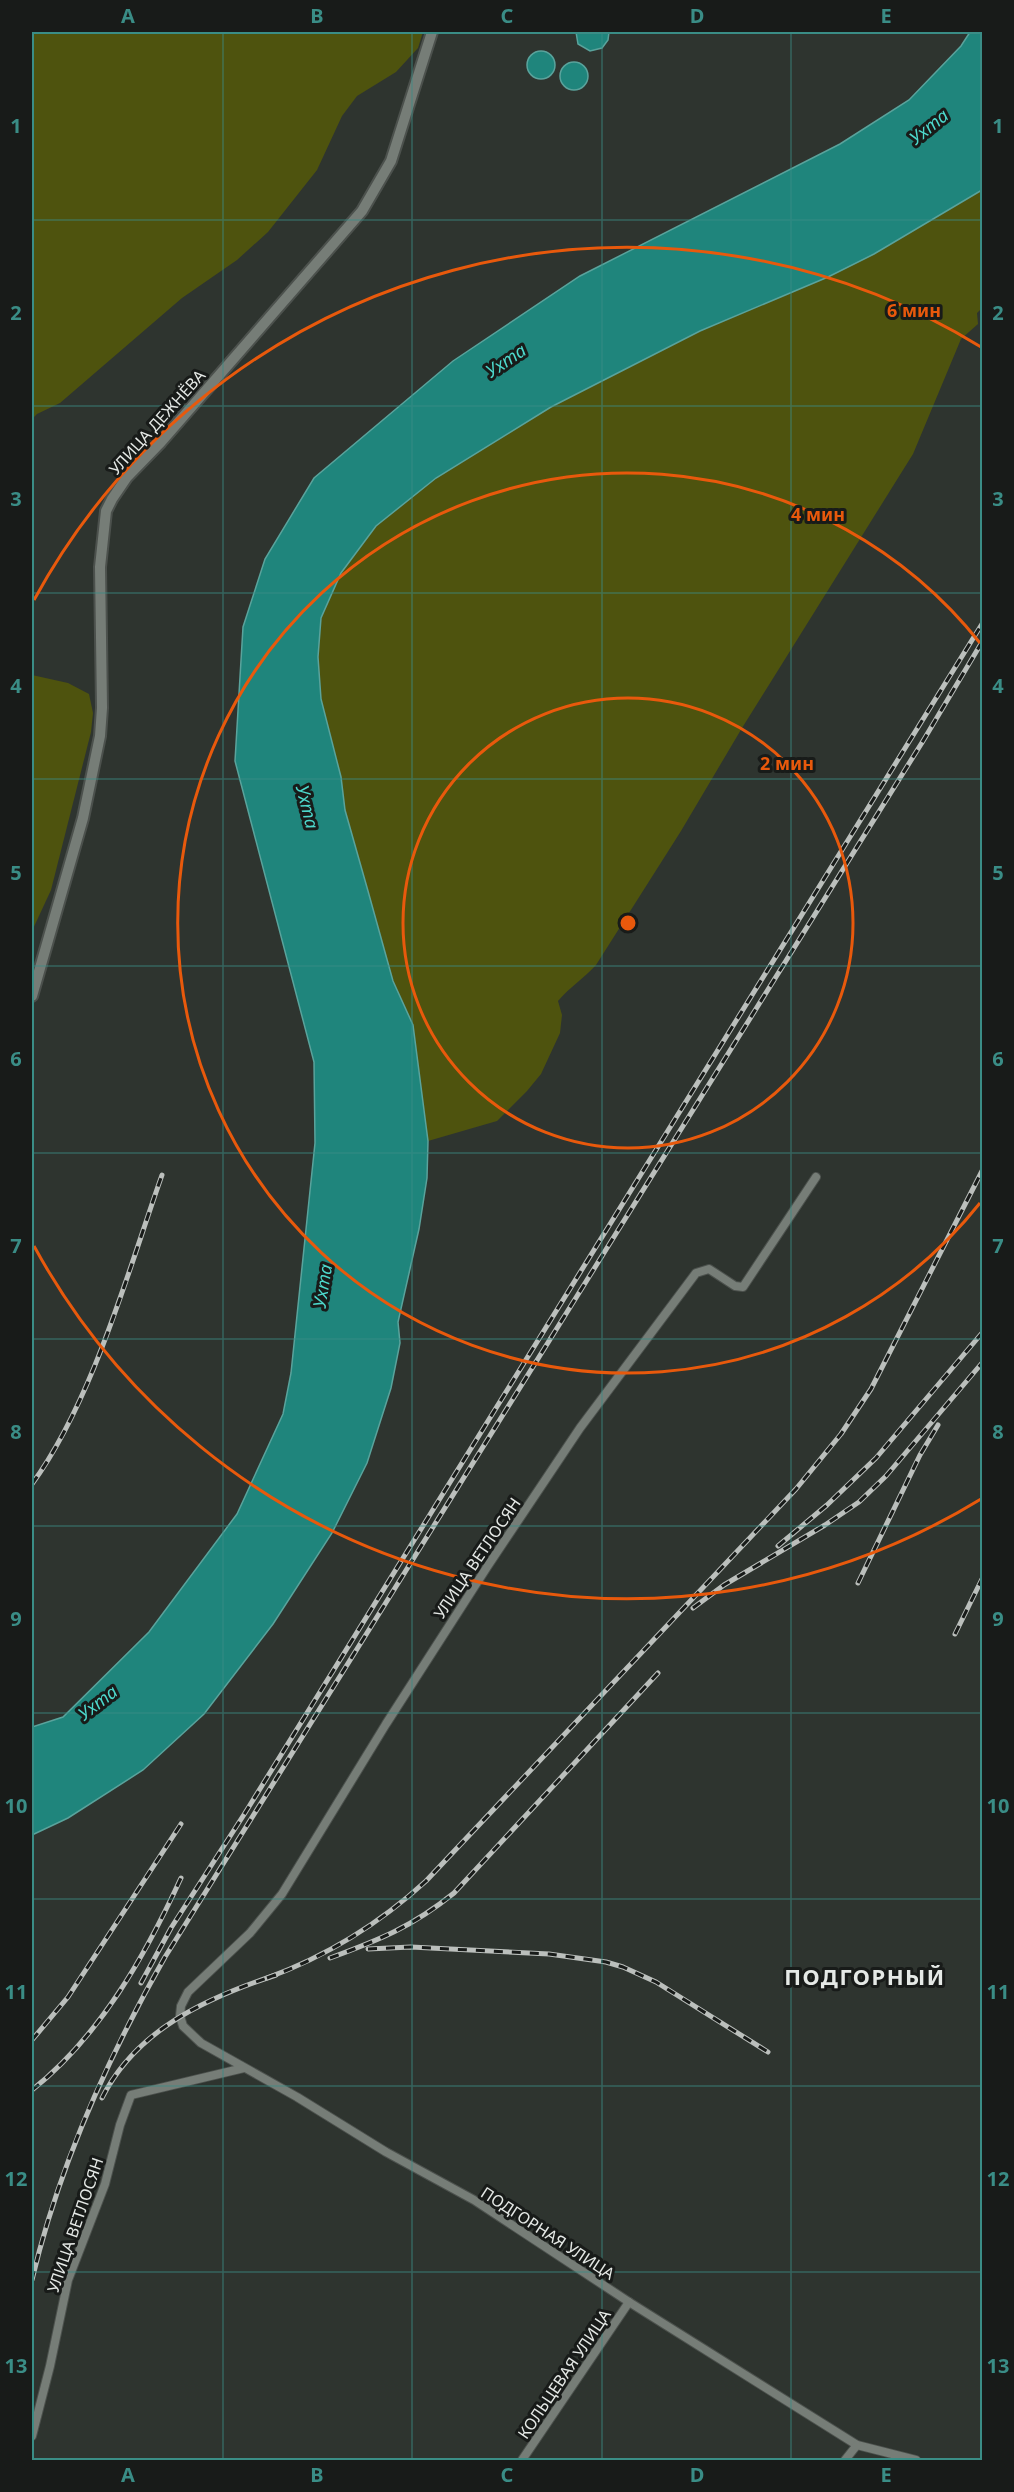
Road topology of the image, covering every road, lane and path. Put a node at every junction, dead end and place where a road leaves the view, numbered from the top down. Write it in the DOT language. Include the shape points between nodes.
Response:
graph roads {
  1 [pos="432,32"];
  2 [pos="32,996"];
  3 [pos="816,1177"];
  4 [pos="180,2010"];
  5 [pos="244,2068"];
  6 [pos="629,2302"];
  7 [pos="32,2436"];
  8 [pos="857,2445"];
  9 [pos="522,2460"];
  10 [pos="845,2460"];
  11 [pos="916,2460"];
  1 -- 2 [label="street, УЛИЦА ДЕЖНЁВА" via="391,161 362,211 127,477 106,511 100,567 100,736 83,818"];
  3 -- 4 [label="street, УЛИЦА ВЕТЛОСЯН" via="743,1287 709,1269 696,1273 580,1428 493,1557 282,1894 250,1933 188,1992"];
  4 -- 5 [label="street, ПОДГОРНАЯ УЛИЦА" via="183,2026 191,2035"];
  5 -- 6 [label="street, ПОДГОРНАЯ УЛИЦА" via="474,2200"];
  5 -- 7 [label="street, УЛИЦА ВЕТЛОСЯН" via="131,2094 105,2184 68,2280"];
  6 -- 8 [label="street, ПОДГОРНАЯ УЛИЦА"];
  6 -- 9 [label="street, КОЛЬЦЕВАЯ УЛИЦА"];
  8 -- 10 [label="street"];
  8 -- 11 [label="street, ПОДГОРНАЯ УЛИЦА"];
}
